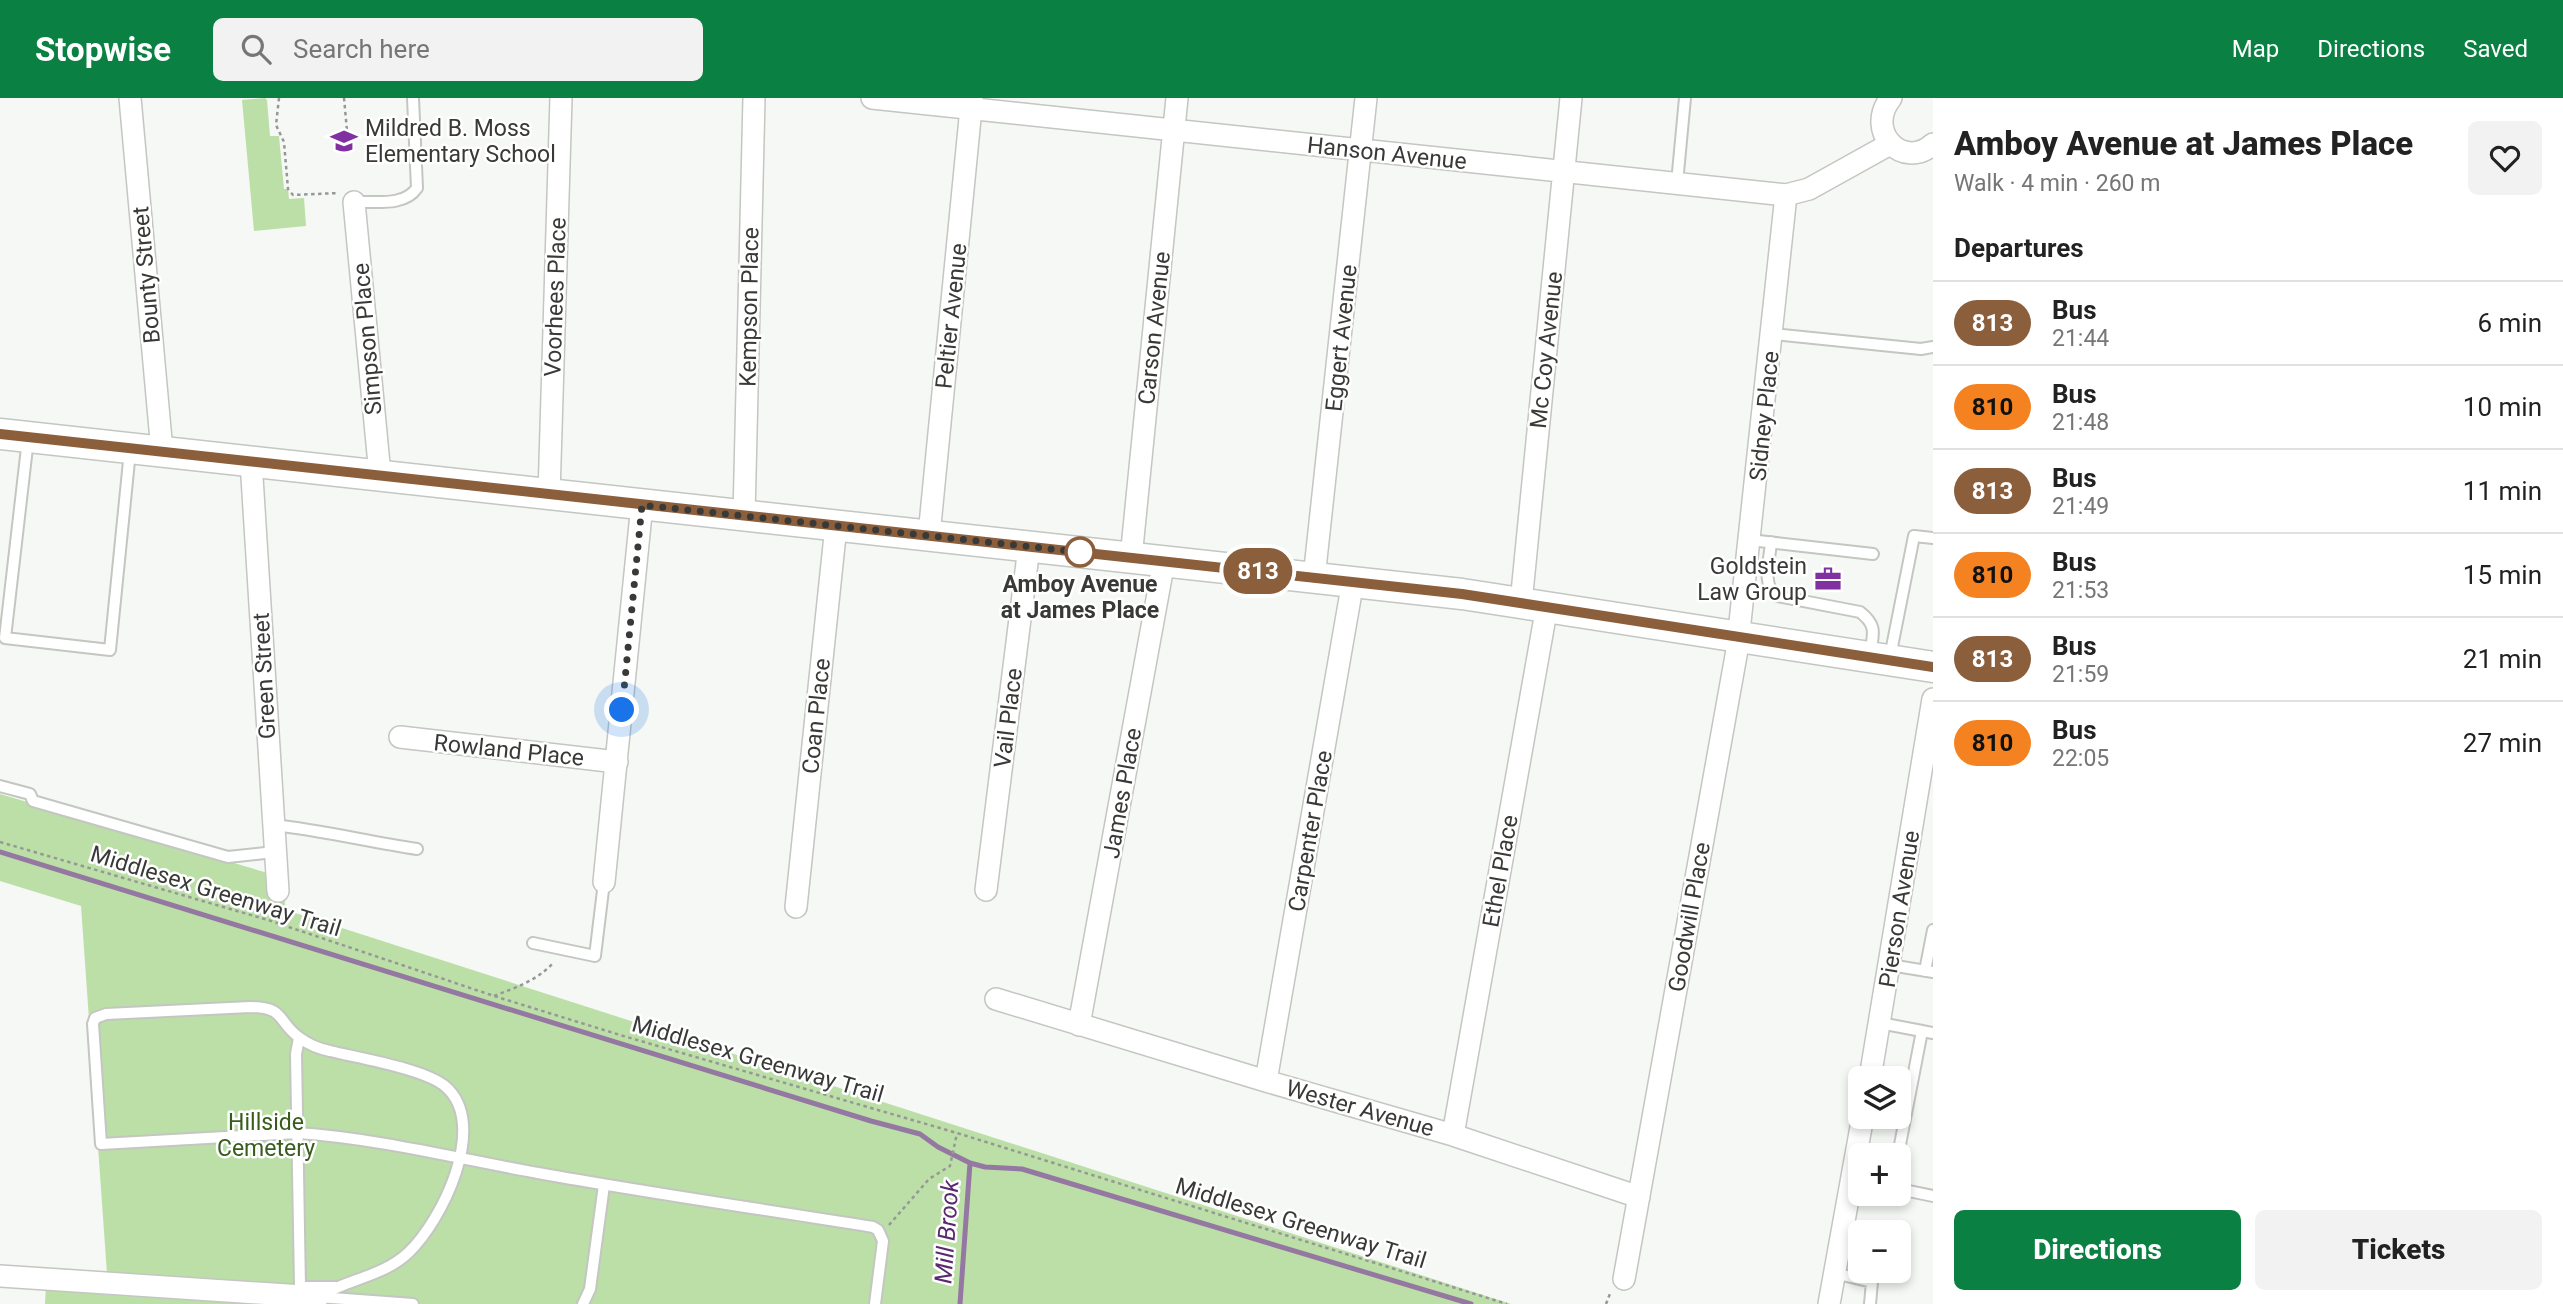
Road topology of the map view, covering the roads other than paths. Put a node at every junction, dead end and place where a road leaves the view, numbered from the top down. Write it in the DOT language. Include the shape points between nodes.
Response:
graph roads {
  1 [pos="130,98"];
  2 [pos="413,98"];
  3 [pos="561,98"];
  4 [pos="754,98"];
  5 [pos="872,98"];
  6 [pos="1177,98"];
  7 [pos="1366,98"];
  8 [pos="1571,98"];
  9 [pos="1685,98"];
  10 [pos="1891,98"];
  11 [pos="971,103"];
  12 [pos="1174,131"];
  13 [pos="1891,144"];
  14 [pos="1933,144"];
  15 [pos="1361,150"];
  16 [pos="1564,171"];
  17 [pos="1677,183"];
  18 [pos="1786,195"];
  19 [pos="354,202"];
  20 [pos="1773,334"];
  21 [pos="1933,347"];
  22 [pos="14,436"];
  23 [pos="131,448"];
  24 [pos="162,452"];
  25 [pos="251,461"];
  26 [pos="380,475"];
  27 [pos="549,495"];
  28 [pos="642,505"];
  29 [pos="744,516"];
  30 [pos="836,526"];
  31 [pos="929,535"];
  32 [pos="1933,538"];
  33 [pos="1761,541"];
  34 [pos="1029,547"];
  35 [pos="1874,554"];
  36 [pos="1131,558"];
  37 [pos="1164,561"];
  38 [pos="1314,578"];
  39 [pos="1353,581"];
  40 [pos="1534,604"];
  41 [pos="1739,636"];
  42 [pos="1879,659"];
  43 [pos="1933,667"];
  44 [pos="1933,699"];
  45 [pos="400,737"];
  46 [pos="618,762"];
  47 [pos="0,786"];
  48 [pos="273,825"];
  49 [pos="417,849"];
  50 [pos="274,852"];
  51 [pos="604,882"];
  52 [pos="986,890"];
  53 [pos="278,891"];
  54 [pos="796,907"];
  55 [pos="1933,930"];
  56 [pos="533,943"];
  57 [pos="1890,965"];
  58 [pos="1929,972"];
  59 [pos="996,999"];
  60 [pos="1880,1023"];
  61 [pos="1079,1025"];
  62 [pos="1927,1032"];
  63 [pos="299,1038"];
  64 [pos="1872,1066"];
  65 [pos="1266,1081"];
  66 [pos="297,1133"];
  67 [pos="1453,1135"];
  68 [pos="1901,1143"];
  69 [pos="460,1159"];
  70 [pos="604,1185"];
  71 [pos="1911,1191"];
  72 [pos="1933,1196"];
  73 [pos="1639,1197"];
  74 [pos="1850,1206"];
  75 [pos="1834,1273"];
  76 [pos="0,1276"];
  77 [pos="1624,1279"];
  78 [pos="326,1292"];
  79 [pos="413,1304"];
  80 [pos="583,1304"];
  81 [pos="876,1304"];
  82 [pos="1829,1304"];
  83 [pos="1870,1304"];
  1 -- 24 [label="street, Bounty Street"];
  2 -- 19 [label="lane" via="417,188 396,201"];
  3 -- 27 [label="street, Voorhees Place"];
  4 -- 29 [label="street, Kempson Place"];
  5 -- 11 [label="street, Hanson Avenue"];
  6 -- 12 [label="street, Carson Avenue"];
  7 -- 15 [label="street, Eggert Avenue"];
  8 -- 16 [label="street, Mc Coy Avenue"];
  9 -- 17 [label="lane"];
  10 -- 13 [label="street" via="1881,116 1884,136"];
  11 -- 12 [label="street, Hanson Avenue"];
  11 -- 31 [label="street, Peltier Avenue"];
  12 -- 15 [label="street, Hanson Avenue"];
  12 -- 36 [label="street, Carson Avenue"];
  13 -- 14 [label="street" via="1909,152"];
  13 -- 18 [label="street, Hanson Avenue" via="1809,190"];
  15 -- 16 [label="street, Hanson Avenue"];
  15 -- 38 [label="street, Eggert Avenue"];
  16 -- 17 [label="street, Hanson Avenue"];
  16 -- 40 [label="street, Mc Coy Avenue"];
  17 -- 18 [label="street, Hanson Avenue"];
  18 -- 20 [label="street, Sidney Place"];
  19 -- 26 [label="street, Simpson Place"];
  20 -- 21 [label="lane"];
  20 -- 33 [label="street, Sidney Place"];
  22 -- 23 [label="street"];
  22 -- 23 [label="lane" via="5,638 110,650"];
  23 -- 24 [label="street"];
  24 -- 25 [label="street"];
  25 -- 26 [label="street"];
  25 -- 48 [label="street, Green Street"];
  26 -- 27 [label="street"];
  27 -- 28 [label="street"];
  28 -- 29 [label="street"];
  28 -- 46 [label="street"];
  29 -- 30 [label="street"];
  30 -- 31 [label="street"];
  30 -- 54 [label="street, Coan Place"];
  31 -- 34 [label="street"];
  32 -- 42 [label="lane" via="1914,536"];
  33 -- 35 [label="lane"];
  33 -- 41 [label="street, Sidney Place"];
  33 -- 42 [label="lane" via="1771,592 1860,612 1870,620"];
  34 -- 36 [label="street"];
  34 -- 52 [label="street, Vail Place"];
  36 -- 37 [label="street"];
  37 -- 38 [label="street"];
  37 -- 61 [label="street, James Place"];
  38 -- 39 [label="street"];
  39 -- 40 [label="street"];
  39 -- 65 [label="street, Carpenter Place"];
  40 -- 41 [label="street"];
  40 -- 67 [label="street, Ethel Place"];
  41 -- 42 [label="street"];
  41 -- 73 [label="street, Goodwill Place"];
  42 -- 43 [label="street"];
  44 -- 57 [label="street, Pierson Avenue" via="1921,797"];
  45 -- 46 [label="street, Rowland Place"];
  46 -- 51 [label="street"];
  47 -- 50 [label="lane" via="30,794 33,801 228,857"];
  48 -- 49 [label="lane"];
  48 -- 50 [label="street, Green Street"];
  50 -- 53 [label="street, Green Street"];
  51 -- 56 [label="lane" via="595,956"];
  55 -- 58 [label="lane"];
  57 -- 58 [label="lane"];
  57 -- 60 [label="street, Pierson Avenue"];
  59 -- 61 [label="street, Wester Avenue"];
  60 -- 62 [label="lane"];
  60 -- 64 [label="street, Pierson Avenue"];
  61 -- 65 [label="street, Wester Avenue"];
  62 -- 68 [label="lane"];
  63 -- 66 [label="lane"];
  63 -- 66 [label="lane" via="278,1013 262,1007 106,1014 93,1024 101,1144"];
  63 -- 69 [label="lane" via="324,1049 429,1076 445,1086 462,1110"];
  65 -- 67 [label="street, Wester Avenue"];
  66 -- 69 [label="lane"];
  66 -- 78 [label="lane" via="300,1287"];
  67 -- 73 [label="street, Wester Avenue"];
  69 -- 70 [label="lane"];
  69 -- 78 [label="lane" via="426,1232 407,1254 376,1275"];
  70 -- 80 [label="lane" via="590,1289"];
  70 -- 81 [label="lane" via="873,1227 881,1234 883,1247"];
  71 -- 72 [label="lane"];
  73 -- 77 [label="street, Goodwill Place"];
  74 -- 75 [label="street"];
  75 -- 82 [label="street"];
  75 -- 83 [label="lane" via="1872,1282"];
  76 -- 78 [label="street"];
  78 -- 79 [label="lane"];
}
